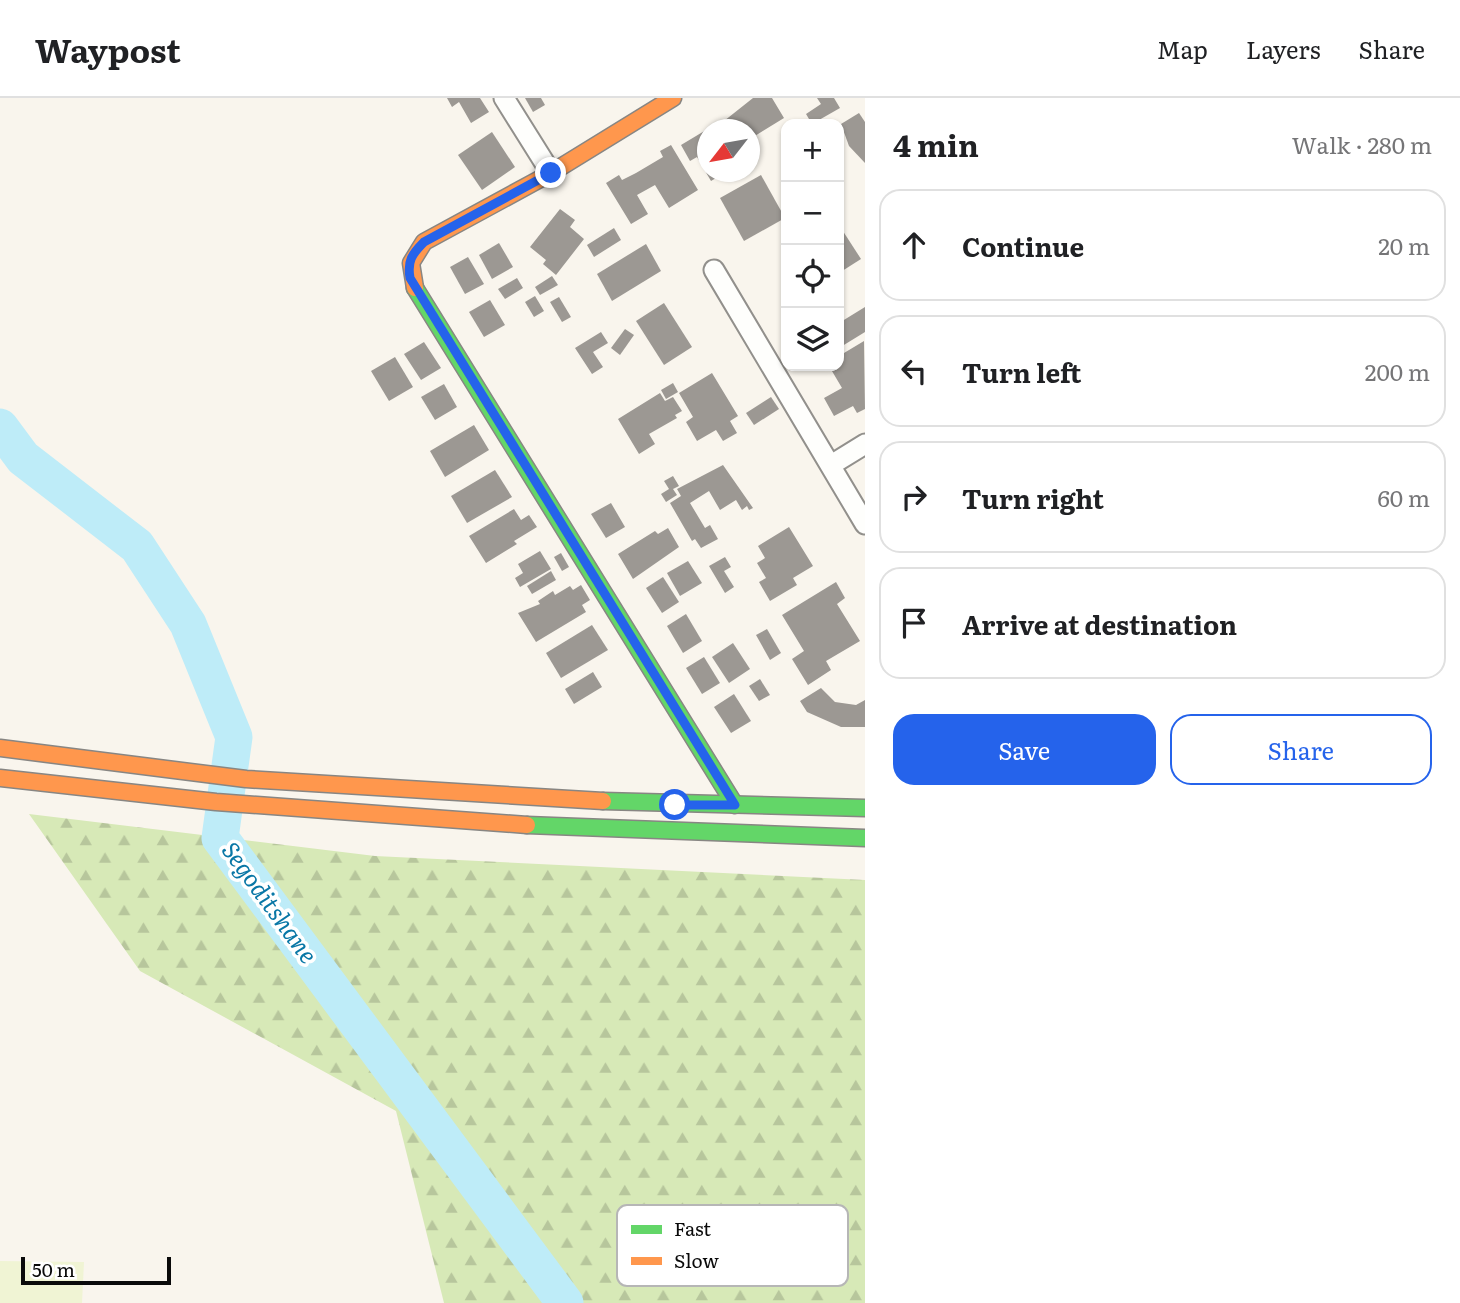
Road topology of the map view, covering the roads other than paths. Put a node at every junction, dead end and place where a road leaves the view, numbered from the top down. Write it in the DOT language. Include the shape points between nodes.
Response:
graph roads {
  1 [pos="503,98"];
  2 [pos="673,98"];
  3 [pos="551,173"];
  4 [pos="714,270"];
  5 [pos="865,444"];
  6 [pos="831,465"];
  7 [pos="865,524"];
  8 [pos="0,748"];
  9 [pos="0,778"];
  10 [pos="735,805"];
  11 [pos="865,808"];
  12 [pos="865,838"];
  1 -- 3 [label="street"];
  2 -- 3 [label="main road"];
  3 -- 10 [label="main road" via="424,242 408,265 410,278"];
  4 -- 6 [label="street"];
  5 -- 6 [label="street"];
  6 -- 7 [label="street"];
  8 -- 10 [label="main road" via="246,779"];
  9 -- 12 [label="main road" via="231,806 679,834"];
  10 -- 11 [label="main road"];
}
